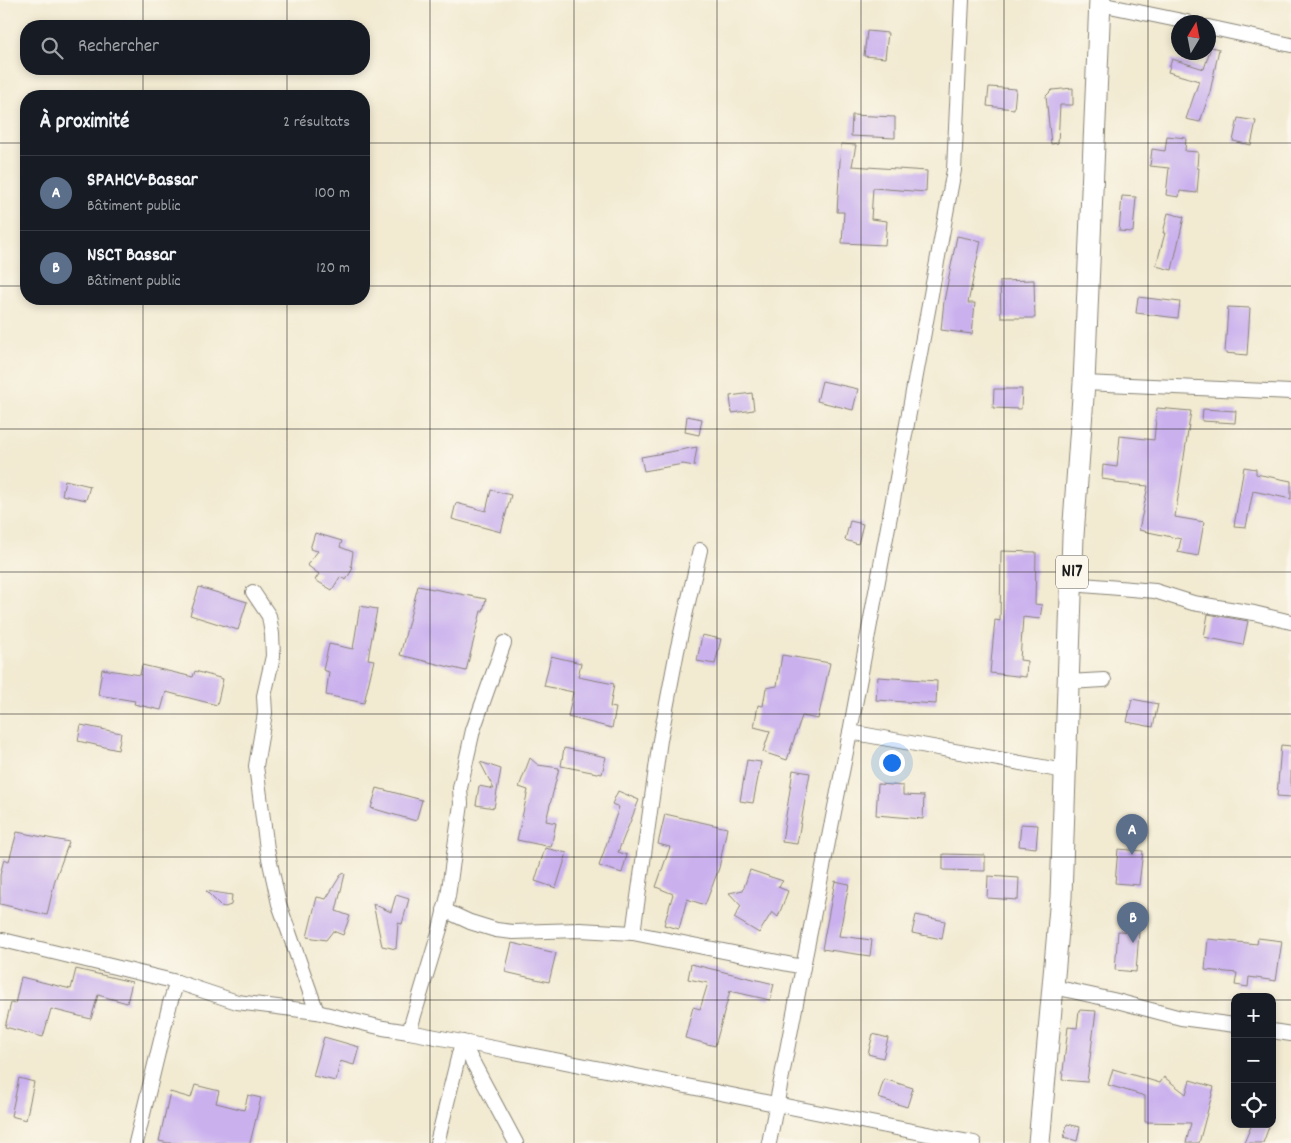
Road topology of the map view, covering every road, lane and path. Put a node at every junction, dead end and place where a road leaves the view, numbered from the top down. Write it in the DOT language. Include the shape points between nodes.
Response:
graph roads {
  1 [pos="962,0"];
  2 [pos="1100,2"];
  3 [pos="1171,18"];
  4 [pos="1216,29"];
  5 [pos="1291,45"];
  6 [pos="1084,383"];
  7 [pos="1291,392"];
  8 [pos="700,550"];
  9 [pos="1071,584"];
  10 [pos="253,592"];
  11 [pos="1291,622"];
  12 [pos="504,643"];
  13 [pos="1104,680"];
  14 [pos="1068,682"];
  15 [pos="850,732"];
  16 [pos="1064,771"];
  17 [pos="444,910"];
  18 [pos="633,933"];
  19 [pos="3,940"];
  20 [pos="802,966"];
  21 [pos="177,982"];
  22 [pos="1054,987"];
  23 [pos="317,1012"];
  24 [pos="1231,1025"];
  25 [pos="409,1032"];
  26 [pos="1276,1032"];
  27 [pos="1291,1034"];
  28 [pos="462,1042"];
  29 [pos="776,1105"];
  30 [pos="136,1143"];
  31 [pos="437,1143"];
  32 [pos="516,1143"];
  33 [pos="770,1143"];
  34 [pos="974,1143"];
  35 [pos="1040,1143"];
  1 -- 15 [label="street" via="954,170"];
  2 -- 3 [label="street"];
  2 -- 6 [label="main road, N17"];
  4 -- 5 [label="street"];
  6 -- 7 [label="street"];
  6 -- 9 [label="main road, N17"];
  8 -- 18 [label="street" via="662,730"];
  9 -- 11 [label="street" via="1155,591 1193,603"];
  9 -- 14 [label="main road, N17"];
  10 -- 23 [label="street" via="269,616 272,634 273,656 264,696 265,713 256,766 267,849 279,904"];
  12 -- 17 [label="street" via="473,730 460,788 461,804"];
  13 -- 14 [label="street"];
  14 -- 16 [label="main road, N17"];
  15 -- 16 [label="street"];
  15 -- 20 [label="street"];
  16 -- 22 [label="main road, N17" via="1061,897"];
  17 -- 18 [label="street" via="470,922 512,932 580,930"];
  17 -- 25 [label="street"];
  18 -- 20 [label="street"];
  19 -- 21 [label="street"];
  20 -- 29 [label="street"];
  21 -- 23 [label="street" via="237,1002"];
  21 -- 30 [label="street"];
  22 -- 24 [label="street" via="1181,1018"];
  22 -- 35 [label="main road, N17"];
  23 -- 25 [label="street"];
  25 -- 28 [label="street"];
  26 -- 27 [label="street"];
  28 -- 29 [label="street"];
  28 -- 31 [label="street"];
  28 -- 32 [label="street"];
  29 -- 33 [label="street"];
  29 -- 34 [label="street"];
}
